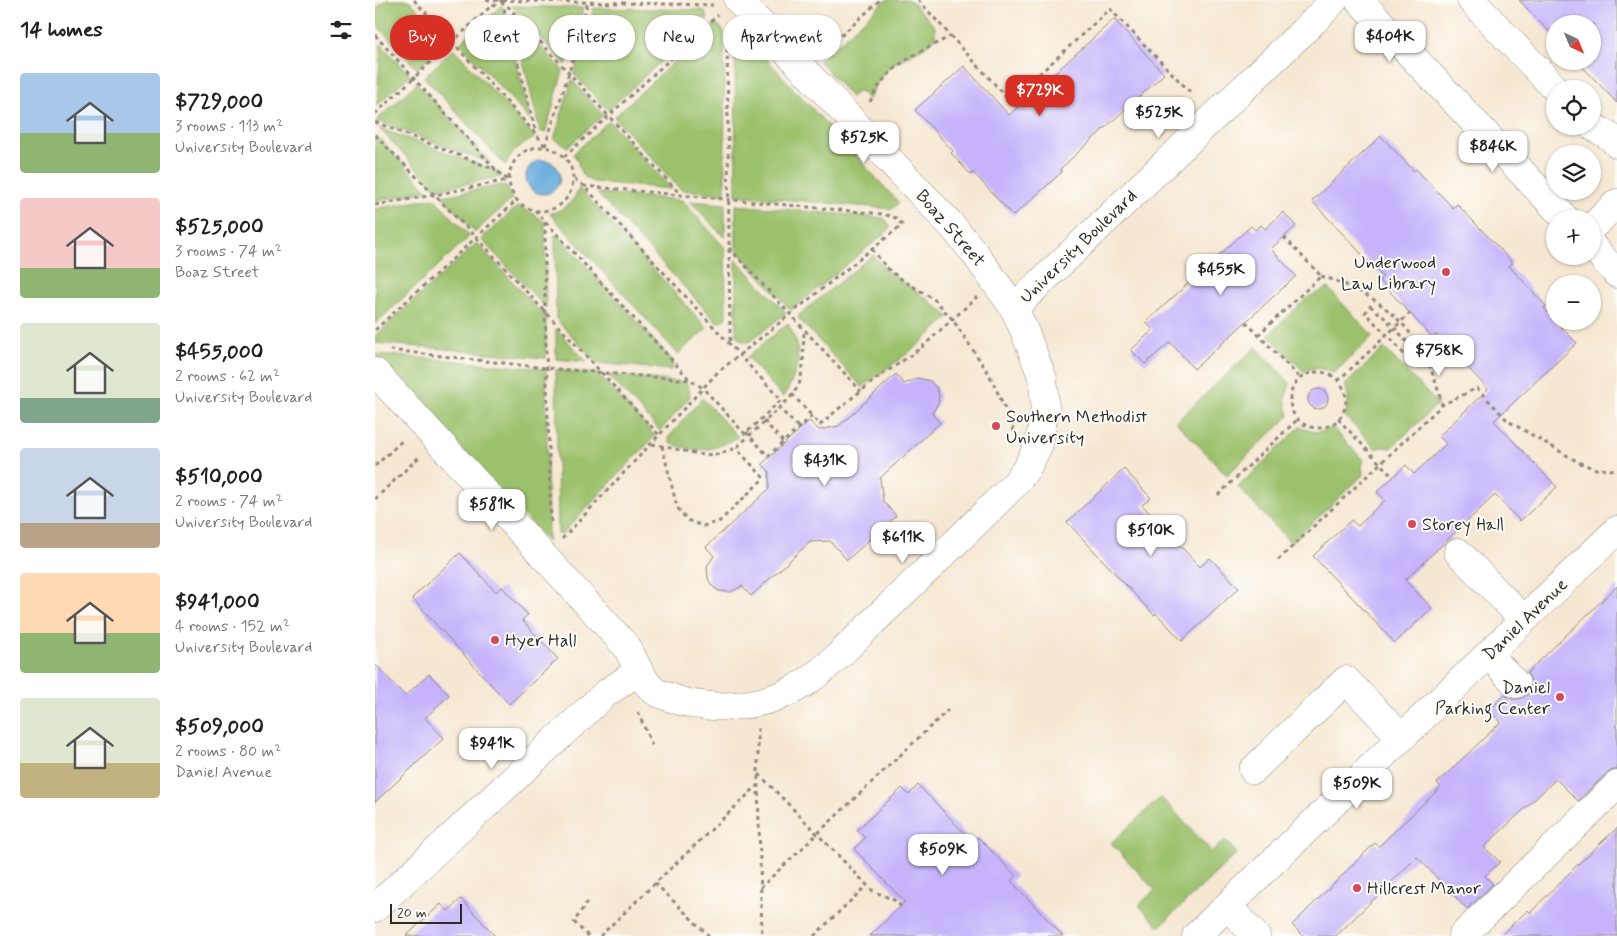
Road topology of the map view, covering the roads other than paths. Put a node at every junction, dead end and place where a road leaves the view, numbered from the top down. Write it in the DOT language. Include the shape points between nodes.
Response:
graph roads {
  1 [pos="1334,0"];
  2 [pos="1359,0"];
  3 [pos="1471,0"];
  4 [pos="726,9"];
  5 [pos="1547,80"];
  6 [pos="1617,203"];
  7 [pos="1557,210"];
  8 [pos="1601,218"];
  9 [pos="1601,256"];
  10 [pos="1617,274"];
  11 [pos="1014,308"];
  12 [pos="380,361"];
  13 [pos="1617,530"];
  14 [pos="1458,552"];
  15 [pos="1524,620"];
  16 [pos="1489,654"];
  17 [pos="639,671"];
  18 [pos="1516,684"];
  19 [pos="1402,738"];
  20 [pos="1253,770"];
  21 [pos="1617,785"];
  22 [pos="378,898"];
  23 [pos="1227,906"];
  24 [pos="1196,936"];
  25 [pos="1256,936"];
  26 [pos="1462,936"];
  1 -- 11 [label="street, University Boulevard"];
  2 -- 7 [label="street"];
  3 -- 5 [label="street"];
  4 -- 11 [label="street, Boaz Street" via="953,227"];
  6 -- 8 [label="street"];
  9 -- 10 [label="street"];
  11 -- 17 [label="street, University Boulevard" via="1043,379 1045,408 1039,444 1015,484 963,537 828,665 805,683 785,693 737,705 680,702 655,691"];
  12 -- 17 [label="street, University Boulevard" via="627,647"];
  13 -- 15 [label="street, Daniel Avenue"];
  14 -- 15 [label="street"];
  15 -- 16 [label="street, Daniel Avenue"];
  16 -- 18 [label="street"];
  16 -- 19 [label="street, Daniel Avenue"];
  17 -- 22 [label="street" via="605,694"];
  19 -- 20 [label="street" via="1346,680"];
  19 -- 23 [label="street, Daniel Avenue"];
  21 -- 26 [label="street"];
  23 -- 24 [label="street, Daniel Avenue"];
  23 -- 25 [label="street"];
}
